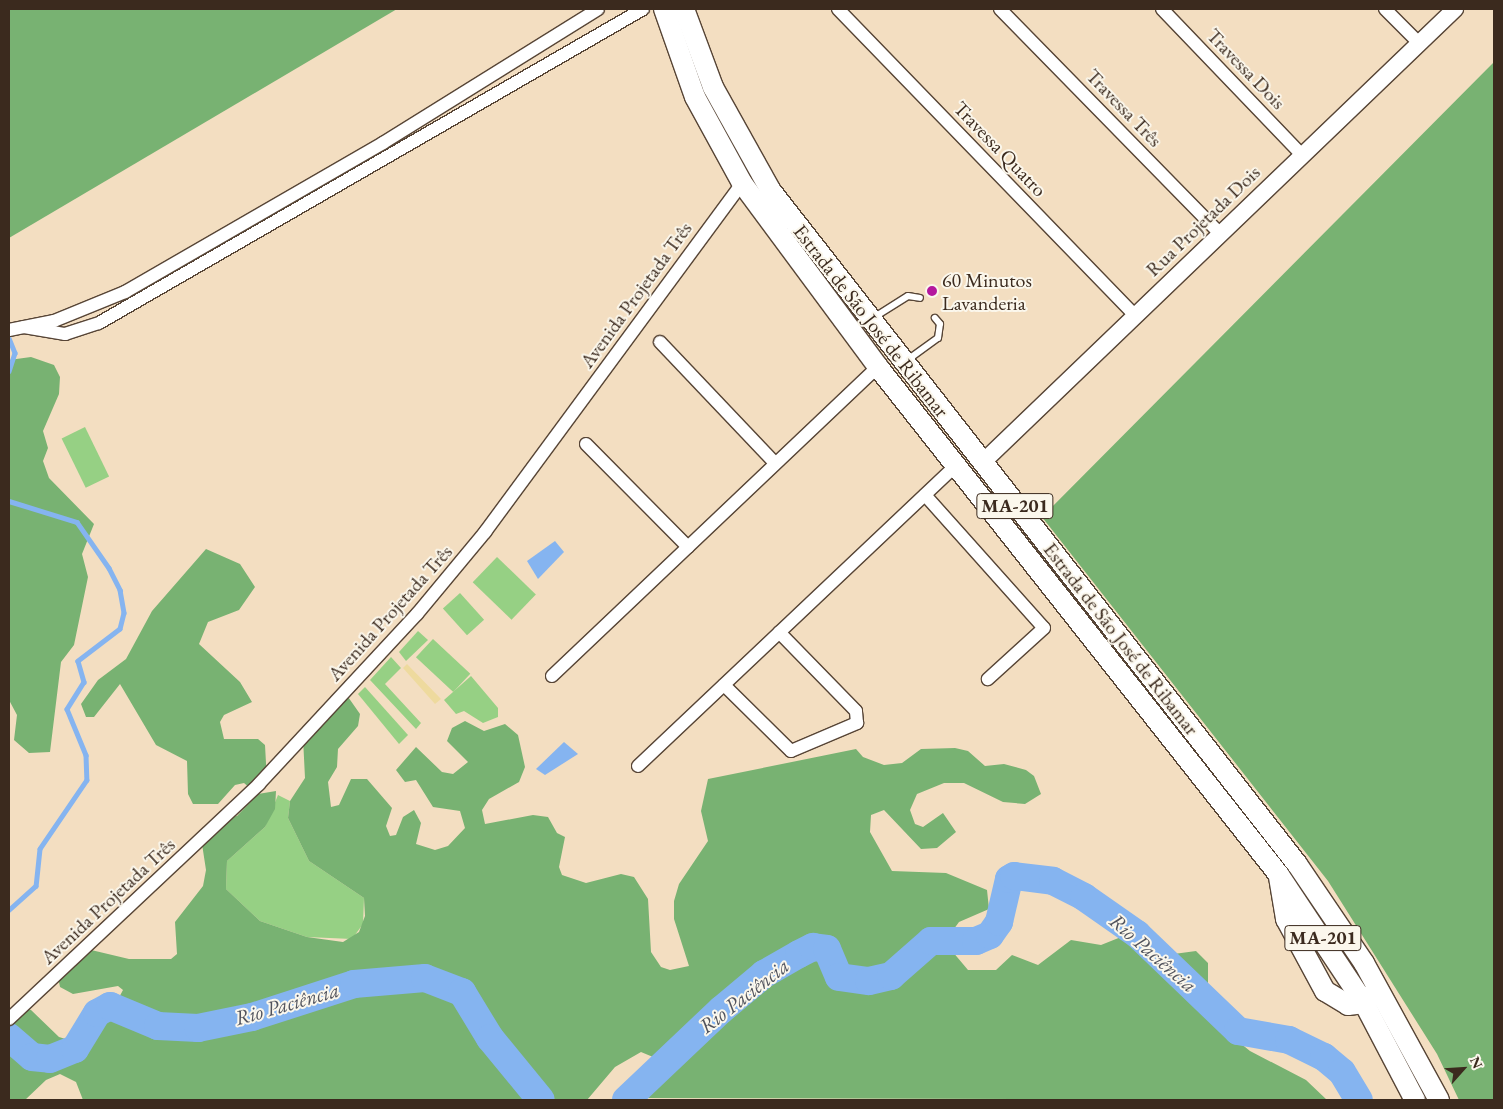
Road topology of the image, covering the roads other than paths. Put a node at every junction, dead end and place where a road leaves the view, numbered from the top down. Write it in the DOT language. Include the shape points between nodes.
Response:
graph roads {
  1 [pos="598,9"];
  2 [pos="643,9"];
  3 [pos="664,9"];
  4 [pos="684,9"];
  5 [pos="838,9"];
  6 [pos="1000,9"];
  7 [pos="1162,9"];
  8 [pos="1385,9"];
  9 [pos="1455,9"];
  10 [pos="1419,43"];
  11 [pos="525,57"];
  12 [pos="533,70"];
  13 [pos="497,74"];
  14 [pos="504,87"];
  15 [pos="386,148"];
  16 [pos="1302,155"];
  17 [pos="357,165"];
  18 [pos="742,183"];
  19 [pos="237,228"];
  20 [pos="1220,234"];
  21 [pos="244,241"];
  22 [pos="920,298"];
  23 [pos="1135,316"];
  24 [pos="935,318"];
  25 [pos="870,320"];
  26 [pos="54,327"];
  27 [pos="9,330"];
  28 [pos="660,342"];
  29 [pos="903,363"];
  30 [pos="878,367"];
  31 [pos="586,444"];
  32 [pos="775,463"];
  33 [pos="982,464"];
  34 [pos="956,465"];
  35 [pos="925,495"];
  36 [pos="688,547"];
  37 [pos="779,632"];
  38 [pos="552,676"];
  39 [pos="988,679"];
  40 [pos="724,685"];
  41 [pos="638,766"];
  42 [pos="1279,876"];
  43 [pos="1377,985"];
  44 [pos="1364,1003"];
  45 [pos="10,1018"];
  46 [pos="1415,1100"];
  47 [pos="1438,1100"];
  1 -- 11 [label="street"];
  2 -- 12 [label="street"];
  3 -- 18 [label="main road, Estrada de São José de Ribamar / MA-201" via="695,97"];
  4 -- 25 [label="main road, Estrada de São José de Ribamar / MA-201" via="713,87 750,159"];
  5 -- 23 [label="street, Travessa Quatro"];
  6 -- 20 [label="street, Travessa Três"];
  7 -- 16 [label="street, Travessa Dois"];
  8 -- 10 [label="street"];
  9 -- 10 [label="street, Rua Projetada Dois"];
  10 -- 16 [label="street, Rua Projetada Dois"];
  11 -- 12 [label="street"];
  11 -- 13 [label="street"];
  12 -- 14 [label="street"];
  13 -- 14 [label="street"];
  13 -- 15 [label="street"];
  14 -- 15 [label="street"];
  15 -- 17 [label="street"];
  16 -- 20 [label="street, Rua Projetada Dois"];
  17 -- 19 [label="street"];
  17 -- 21 [label="street"];
  18 -- 30 [label="main road, Estrada de São José de Ribamar / MA-201"];
  18 -- 45 [label="street, Avenida Projetada Três" via="485,532 417,614 259,784"];
  19 -- 21 [label="street"];
  19 -- 26 [label="street"];
  20 -- 23 [label="street, Rua Projetada Dois"];
  21 -- 26 [label="street" via="99,323 71,333"];
  22 -- 25 [label="lane" via="908,296"];
  23 -- 33 [label="street, Rua Projetada Dois"];
  24 -- 29 [label="lane" via="940,324 938,338"];
  25 -- 29 [label="main road, Estrada de São José de Ribamar / MA-201"];
  26 -- 27 [label="street"];
  28 -- 32 [label="street"];
  29 -- 33 [label="main road, Estrada de São José de Ribamar / MA-201"];
  30 -- 32 [label="street"];
  30 -- 34 [label="main road, Estrada de São José de Ribamar / MA-201"];
  31 -- 36 [label="street"];
  32 -- 36 [label="street"];
  33 -- 43 [label="main road, Estrada de São José de Ribamar / MA-201" via="1297,864"];
  34 -- 35 [label="street"];
  34 -- 42 [label="main road, Estrada de São José de Ribamar / MA-201"];
  35 -- 37 [label="street"];
  35 -- 39 [label="street" via="1044,628"];
  36 -- 38 [label="street"];
  37 -- 40 [label="street"];
  37 -- 40 [label="street" via="856,711 857,723 791,752"];
  40 -- 41 [label="street"];
  42 -- 44 [label="main road, Estrada de São José de Ribamar / MA-201"];
  42 -- 44 [label="main road" via="1286,919 1325,991 1342,1004"];
  43 -- 44 [label="main road"];
  43 -- 47 [label="main road, Estrada de São José de Ribamar / MA-201"];
  44 -- 46 [label="main road, Estrada de São José de Ribamar / MA-201"];
}
